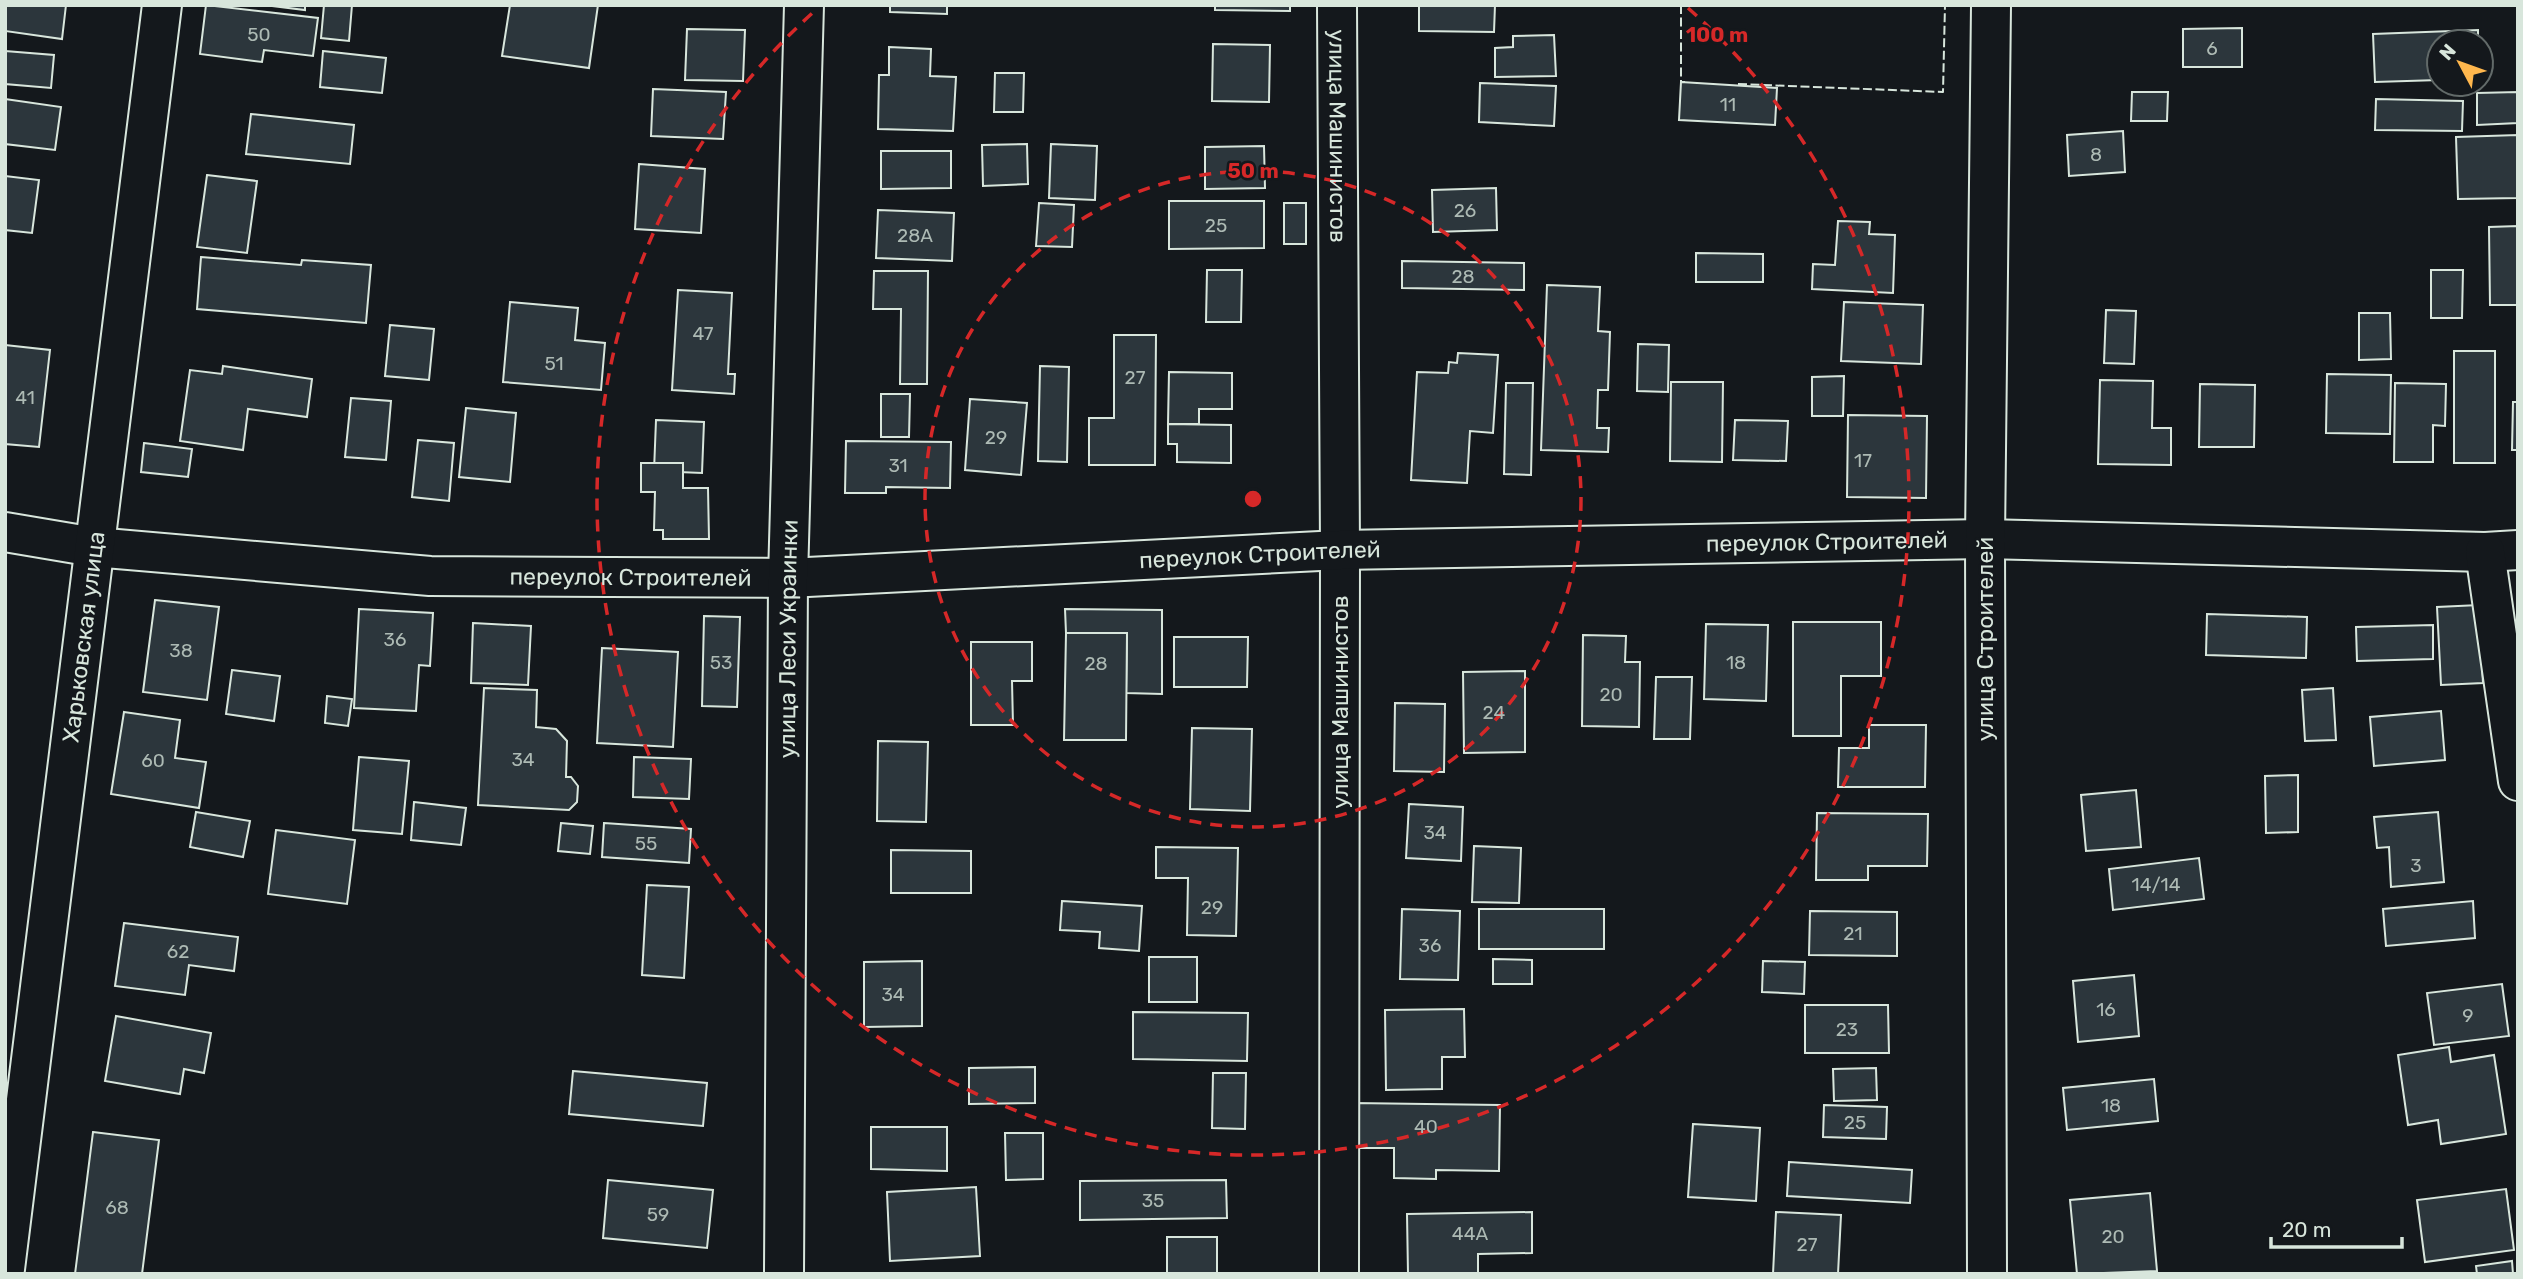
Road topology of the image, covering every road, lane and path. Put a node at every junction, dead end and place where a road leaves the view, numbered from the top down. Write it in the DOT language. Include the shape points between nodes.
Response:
graph roads {
  1 [pos="162,5"];
  2 [pos="804,5"];
  3 [pos="1337,5"];
  4 [pos="1991,5"];
  5 [pos="5,532"];
  6 [pos="1985,539"];
  7 [pos="94,547"];
  8 [pos="1340,550"];
  9 [pos="2501,551"];
  10 [pos="788,578"];
  11 [pos="2518,781"];
  12 [pos="5,1269"];
  13 [pos="784,1274"];
  14 [pos="1339,1274"];
  15 [pos="1987,1274"];
  1 -- 7 [label="street, Харьковская улица"];
  2 -- 10 [label="street, улица Леси Украинки"];
  3 -- 8 [label="street, улица Машинистов"];
  4 -- 6 [label="street, улица Строителей"];
  5 -- 7 [label="street, переулок Строителей"];
  6 -- 8 [label="street, переулок Строителей"];
  6 -- 9 [label="street, переулок Строителей"];
  6 -- 15 [label="street, улица Строителей"];
  7 -- 10 [label="street, переулок Строителей" via="430,576"];
  7 -- 12 [label="street, Харьковская улица"];
  8 -- 10 [label="street, переулок Строителей"];
  8 -- 14 [label="street, улица Машинистов"];
  9 -- 11 [label="street"];
  10 -- 13 [label="street, улица Леси Украинки"];
}
